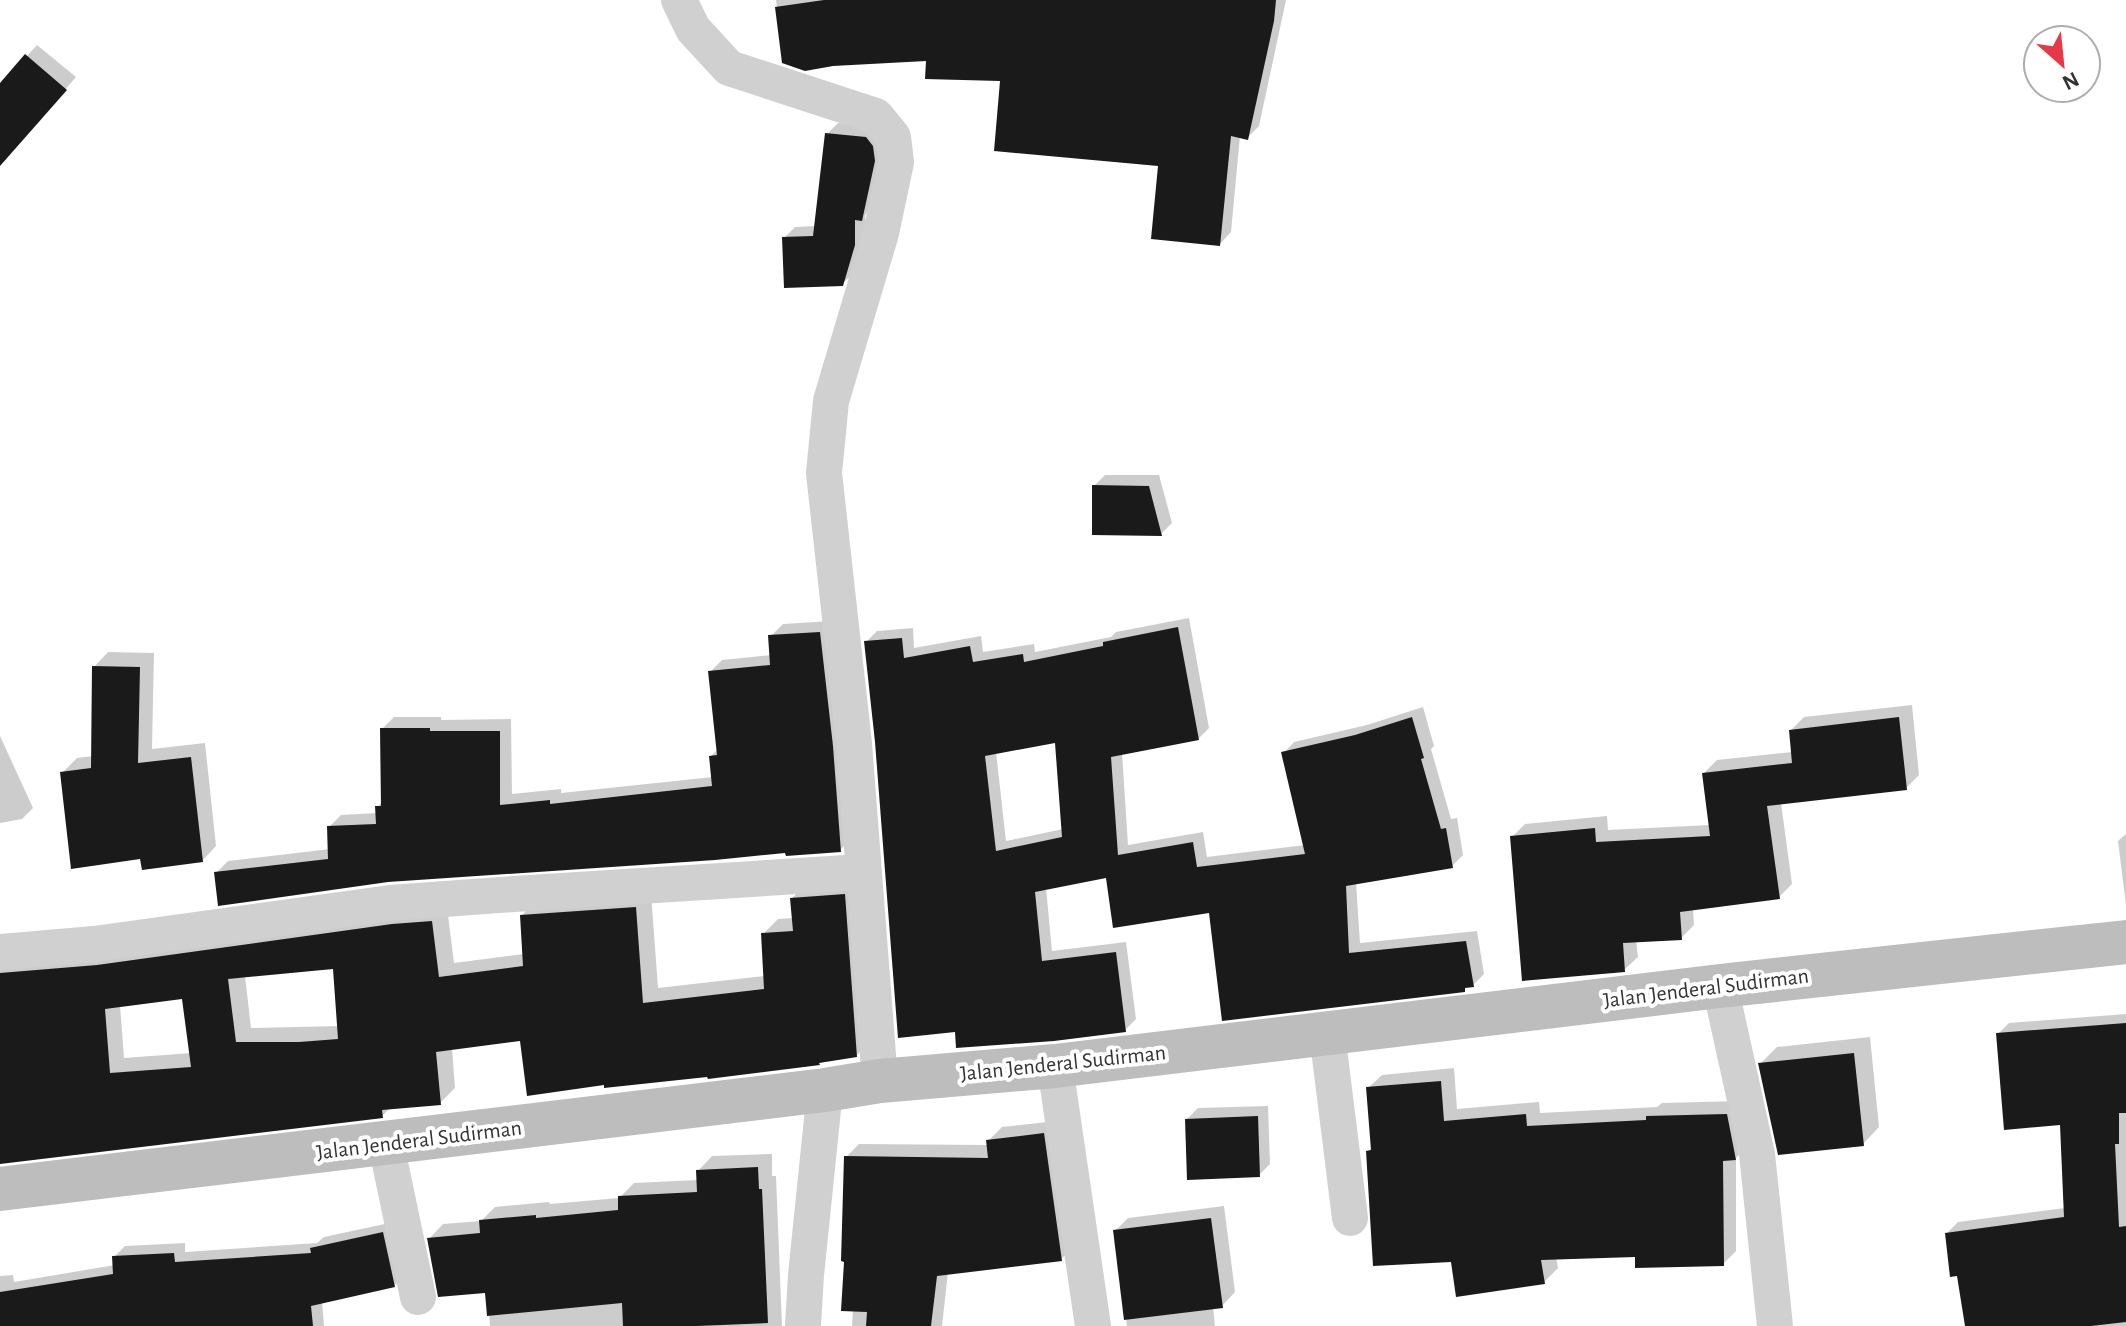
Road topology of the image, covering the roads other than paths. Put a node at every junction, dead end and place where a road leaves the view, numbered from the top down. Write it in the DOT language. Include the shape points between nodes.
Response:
graph roads {
  1 [pos="679,0"];
  2 [pos="862,872"];
  3 [pos="2126,942"];
  4 [pos="0,952"];
  5 [pos="1720,986"];
  6 [pos="1327,1033"];
  7 [pos="1055,1066"];
  8 [pos="880,1081"];
  9 [pos="825,1090"];
  10 [pos="386,1144"];
  11 [pos="0,1189"];
  12 [pos="1350,1218"];
  13 [pos="418,1297"];
  14 [pos="803,1326"];
  15 [pos="1093,1326"];
  16 [pos="1775,1326"];
  1 -- 2 [label="street" via="693,29 729,68 876,116 893,137 896,162 881,233 831,401 824,473 854,744"];
  2 -- 4 [label="street" via="390,903"];
  2 -- 8 [label="street"];
  3 -- 5 [label="main road, Jalan Jenderal Sudirman"];
  5 -- 6 [label="main road, Jalan Jenderal Sudirman"];
  5 -- 16 [label="street" via="1757,1154"];
  6 -- 7 [label="main road, Jalan Jenderal Sudirman"];
  6 -- 12 [label="street"];
  7 -- 8 [label="main road, Jalan Jenderal Sudirman"];
  7 -- 15 [label="street"];
  8 -- 9 [label="main road, Jalan Jenderal Sudirman"];
  9 -- 10 [label="main road, Jalan Jenderal Sudirman"];
  9 -- 14 [label="street"];
  10 -- 11 [label="main road, Jalan Jenderal Sudirman"];
  10 -- 13 [label="street"];
}
